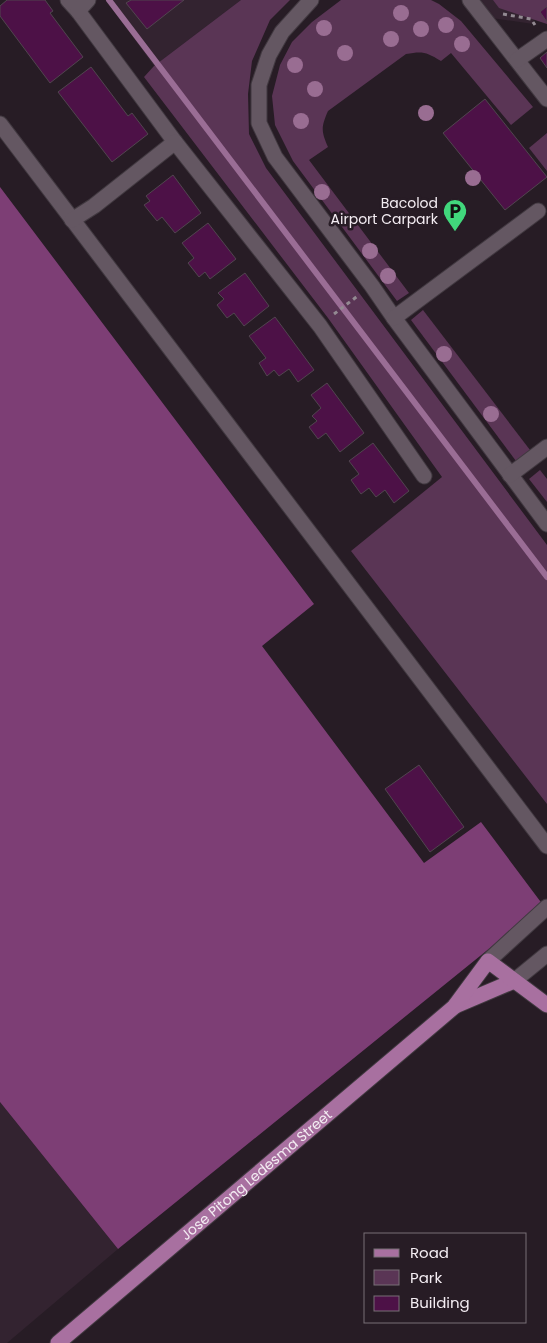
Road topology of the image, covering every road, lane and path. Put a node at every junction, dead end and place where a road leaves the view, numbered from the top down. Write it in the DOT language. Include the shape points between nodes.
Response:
graph roads {
  1 [pos="311,0"];
  2 [pos="469,2"];
  3 [pos="78,4"];
  4 [pos="502,13"];
  5 [pos="531,19"];
  6 [pos="547,39"];
  7 [pos="517,60"];
  8 [pos="547,99"];
  9 [pos="0,124"];
  10 [pos="174,142"];
  11 [pos="538,211"];
  12 [pos="72,220"];
  13 [pos="372,286"];
  14 [pos="394,318"];
  15 [pos="320,326"];
  16 [pos="547,447"];
  17 [pos="510,475"];
  18 [pos="424,476"];
  19 [pos="547,524"];
  20 [pos="547,846"];
  21 [pos="547,908"];
  22 [pos="547,954"];
  23 [pos="488,961"];
  24 [pos="514,981"];
  25 [pos="544,1003"];
  26 [pos="454,1006"];
  27 [pos="58,1343"];
  1 -- 13 [label="street" via="282,32 269,55 259,85 259,123 275,157"];
  2 -- 7 [label="street"];
  3 -- 10 [label="street"];
  4 -- 5 [label="path"];
  6 -- 7 [label="street"];
  7 -- 8 [label="street"];
  9 -- 12 [label="street"];
  10 -- 12 [label="street"];
  10 -- 15 [label="street"];
  11 -- 14 [label="street"];
  12 -- 20 [label="street"];
  13 -- 14 [label="street"];
  13 -- 15 [label="path"];
  14 -- 17 [label="street"];
  15 -- 18 [label="street"];
  16 -- 17 [label="street"];
  17 -- 19 [label="street"];
  21 -- 23 [label="street"];
  22 -- 24 [label="street"];
  23 -- 24 [label="main road"];
  23 -- 26 [label="main road"];
  24 -- 25 [label="main road"];
  24 -- 26 [label="main road"];
  26 -- 27 [label="main road, Jose Pitong Ledesma Street"];
}
